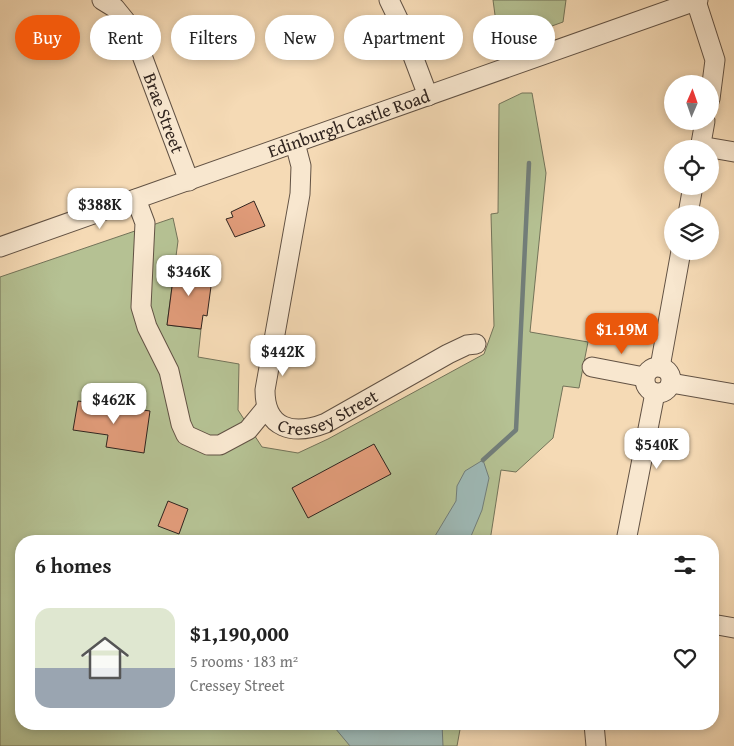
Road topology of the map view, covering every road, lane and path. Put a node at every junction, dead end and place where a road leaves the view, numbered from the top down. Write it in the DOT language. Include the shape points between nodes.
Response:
graph roads {
  1 [pos="102,0"];
  2 [pos="389,0"];
  3 [pos="697,0"];
  4 [pos="654,7"];
  5 [pos="713,75"];
  6 [pos="428,96"];
  7 [pos="295,143"];
  8 [pos="719,150"];
  9 [pos="734,152"];
  10 [pos="189,181"];
  11 [pos="136,199"];
  12 [pos="0,247"];
  13 [pos="679,260"];
  14 [pos="476,344"];
  15 [pos="592,367"];
  16 [pos="657,384"];
  17 [pos="734,394"];
  18 [pos="266,408"];
  19 [pos="627,535"];
  20 [pos="719,625"];
  21 [pos="734,628"];
  22 [pos="595,730"];
  23 [pos="596,746"];
  1 -- 10 [label="street, Brae Street" via="120,13 132,29"];
  2 -- 6 [label="street"];
  3 -- 4 [label="street, Edinburgh Castle Road"];
  3 -- 5 [label="street" via="715,60"];
  4 -- 6 [label="street, Edinburgh Castle Road"];
  6 -- 7 [label="street, Edinburgh Castle Road"];
  7 -- 10 [label="street, Edinburgh Castle Road"];
  7 -- 18 [label="street, Cressey Street" via="301,166 300,194 267,375"];
  8 -- 9 [label="street"];
  10 -- 11 [label="street, Edinburgh Castle Road"];
  11 -- 12 [label="street, Edinburgh Castle Road"];
  11 -- 18 [label="street" via="145,223 142,307 147,327 169,371 186,434 208,445 220,445 248,430"];
  13 -- 16 [label="street" via="660,366 652,368"];
  14 -- 18 [label="street, Cressey Street" via="448,354 316,427 295,429 283,426 275,422"];
  15 -- 16 [label="street"];
  16 -- 17 [label="street"];
  16 -- 19 [label="street"];
  20 -- 21 [label="street"];
  22 -- 23 [label="street"];
}
